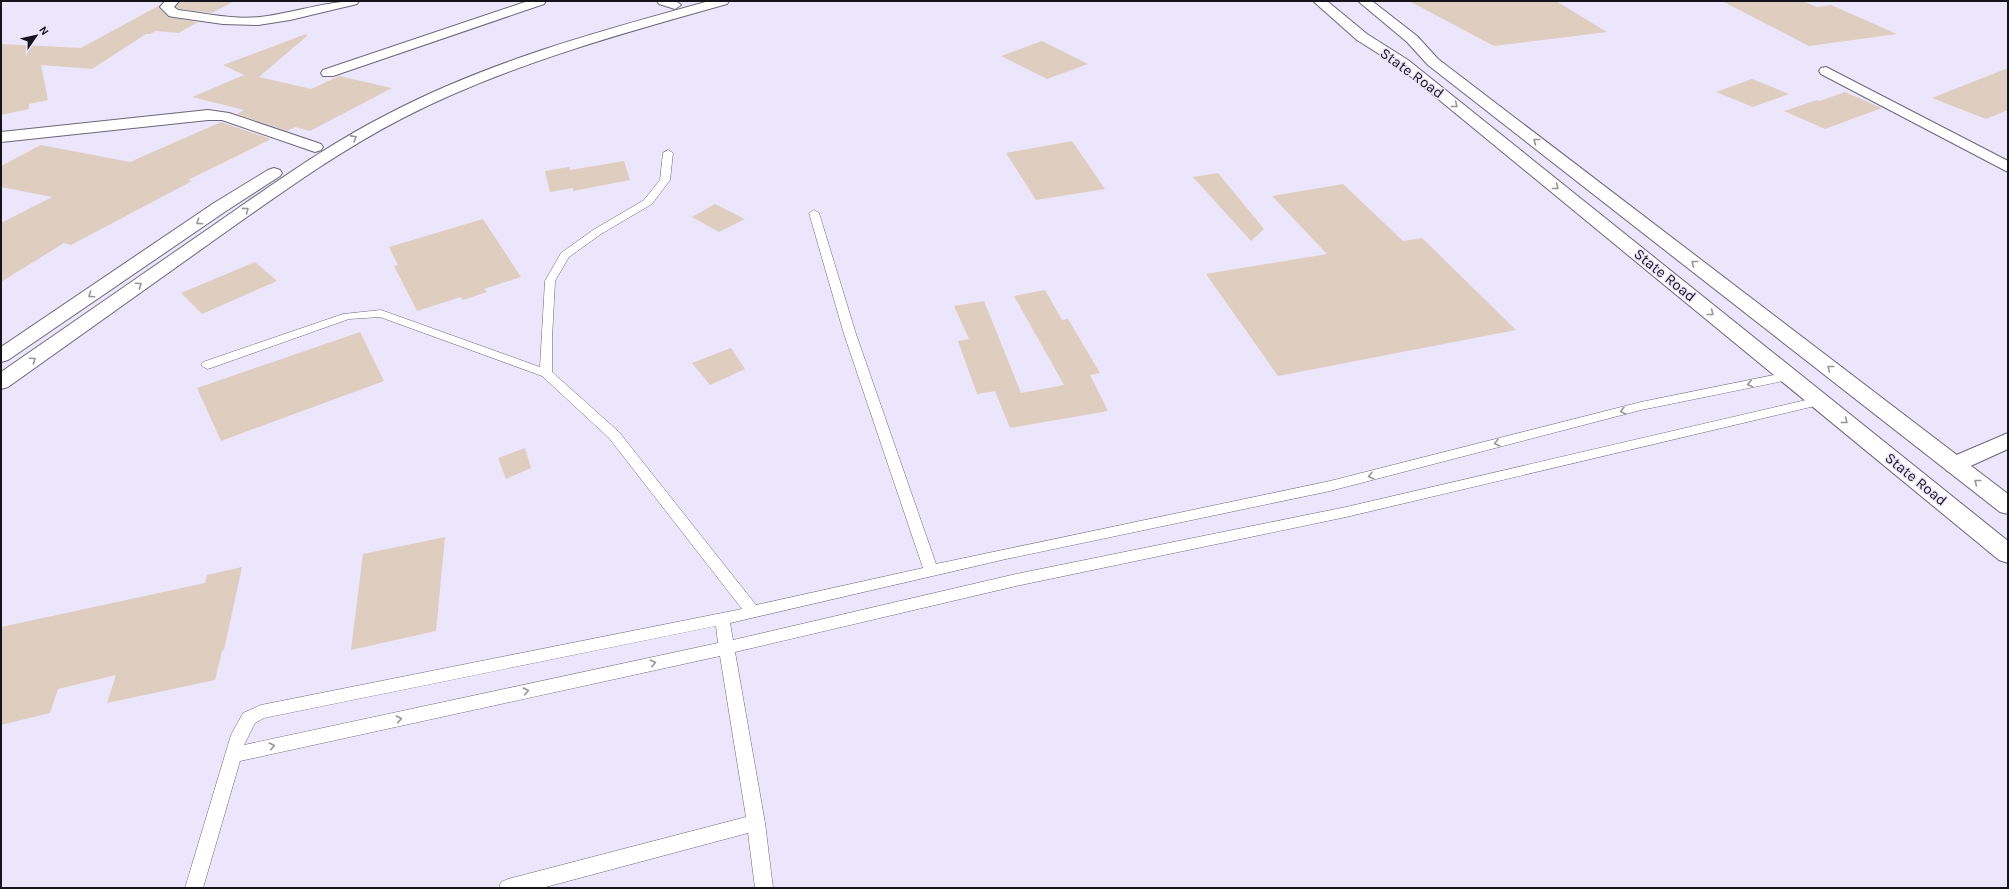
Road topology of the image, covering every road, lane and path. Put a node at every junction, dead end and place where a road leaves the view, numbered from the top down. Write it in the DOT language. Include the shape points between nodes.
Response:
graph roads {
  1 [pos="173,1"];
  2 [pos="353,1"];
  3 [pos="540,1"];
  4 [pos="691,1"];
  5 [pos="723,1"];
  6 [pos="1319,1"];
  7 [pos="1333,1"];
  8 [pos="1348,1"];
  9 [pos="1364,1"];
  10 [pos="669,3"];
  11 [pos="320,5"];
  12 [pos="1433,62"];
  13 [pos="1403,63"];
  14 [pos="1826,71"];
  15 [pos="328,73"];
  16 [pos="1,138"];
  17 [pos="315,148"];
  18 [pos="668,153"];
  19 [pos="2008,168"];
  20 [pos="814,213"];
  21 [pos="1,356"];
  22 [pos="207,364"];
  23 [pos="546,373"];
  24 [pos="1788,376"];
  25 [pos="1,382"];
  26 [pos="1819,401"];
  27 [pos="2008,440"];
  28 [pos="1955,465"];
  29 [pos="2008,506"];
  30 [pos="2008,554"];
  31 [pos="931,571"];
  32 [pos="753,612"];
  33 [pos="722,619"];
  34 [pos="726,648"];
  35 [pos="234,755"];
  36 [pos="756,823"];
  37 [pos="194,888"];
  38 [pos="508,888"];
  39 [pos="764,888"];
  1 -- 11 [label="main road" via="166,7 174,13 223,20 275,20"];
  2 -- 11 [label="main road"];
  3 -- 15 [label="main road"];
  4 -- 10 [label="main road"];
  25 -- 5 [label="main road, one-way" via="287,180 352,139 470,82 525,61 593,38"];
  6 -- 13 [label="main road, State Road" via="1362,37"];
  7 -- 13 [label="main road"];
  8 -- 12 [label="main road"];
  9 -- 12 [label="main road, State Road" via="1412,39"];
  10 -- 17 [label="main road" via="471,70 361,121"];
  28 -- 12 [label="main road, State Road, one-way"];
  13 -- 24 [label="main road, State Road, one-way"];
  14 -- 19 [label="main road"];
  16 -- 17 [label="main road" via="208,115 224,116"];
  17 -- 21 [label="main road, one-way" via="220,208"];
  18 -- 23 [label="lane" via="665,180 648,202 597,232 565,255 550,281"];
  20 -- 31 [label="lane" via="850,334"];
  22 -- 23 [label="lane" via="347,316 381,314"];
  23 -- 32 [label="lane" via="614,435"];
  24 -- 26 [label="main road, State Road"];
  24 -- 31 [label="lane, one-way" via="1642,406 1330,486"];
  26 -- 30 [label="main road, State Road, one-way"];
  26 -- 34 [label="lane" via="1346,512 1016,580"];
  27 -- 28 [label="main road"];
  29 -- 28 [label="main road, State Road, one-way"];
  31 -- 32 [label="lane"];
  32 -- 33 [label="lane"];
  33 -- 34 [label="lane"];
  33 -- 35 [label="lane" via="261,712 249,718 239,735"];
  35 -- 34 [label="lane, one-way"];
  34 -- 36 [label="lane"];
  35 -- 37 [label="lane"];
  36 -- 38 [label="lane"];
  36 -- 39 [label="lane"];
}
